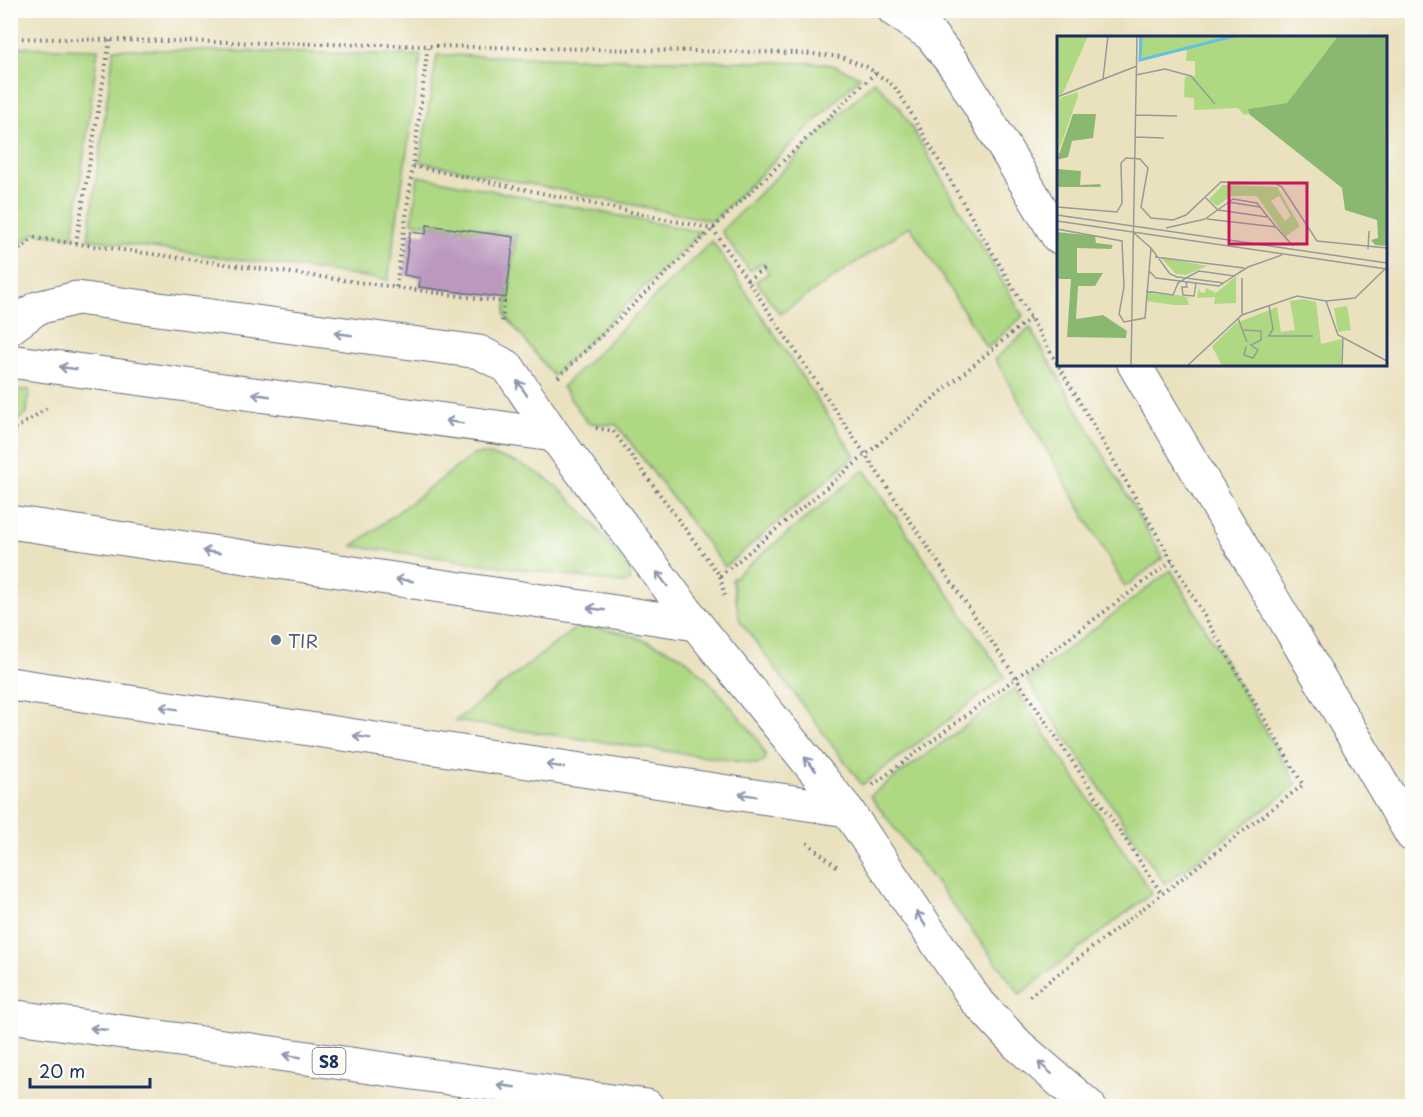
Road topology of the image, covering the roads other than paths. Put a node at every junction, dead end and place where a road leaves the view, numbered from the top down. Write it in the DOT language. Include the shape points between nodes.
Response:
graph roads {
  1 [pos="894,10"];
  2 [pos="1057,234"];
  3 [pos="10,328"];
  4 [pos="10,361"];
  5 [pos="1135,366"];
  6 [pos="554,435"];
  7 [pos="10,522"];
  8 [pos="696,624"];
  9 [pos="10,684"];
  10 [pos="858,799"];
  11 [pos="1413,835"];
  12 [pos="10,1016"];
  13 [pos="647,1107"];
  14 [pos="1089,1107"];
  1 -- 2 [label="main road" via="931,35 958,70"];
  6 -- 3 [label="main road, one-way" via="507,367 479,352 77,298 37,308"];
  6 -- 4 [label="main road, one-way"];
  5 -- 11 [label="main road"];
  8 -- 6 [label="main road, one-way"];
  8 -- 7 [label="main road, one-way"];
  10 -- 8 [label="main road, one-way"];
  10 -- 9 [label="main road, one-way"];
  14 -- 10 [label="main road, one-way" via="1018,1045 975,999"];
  13 -- 12 [label="main road, S8, one-way"];
}
